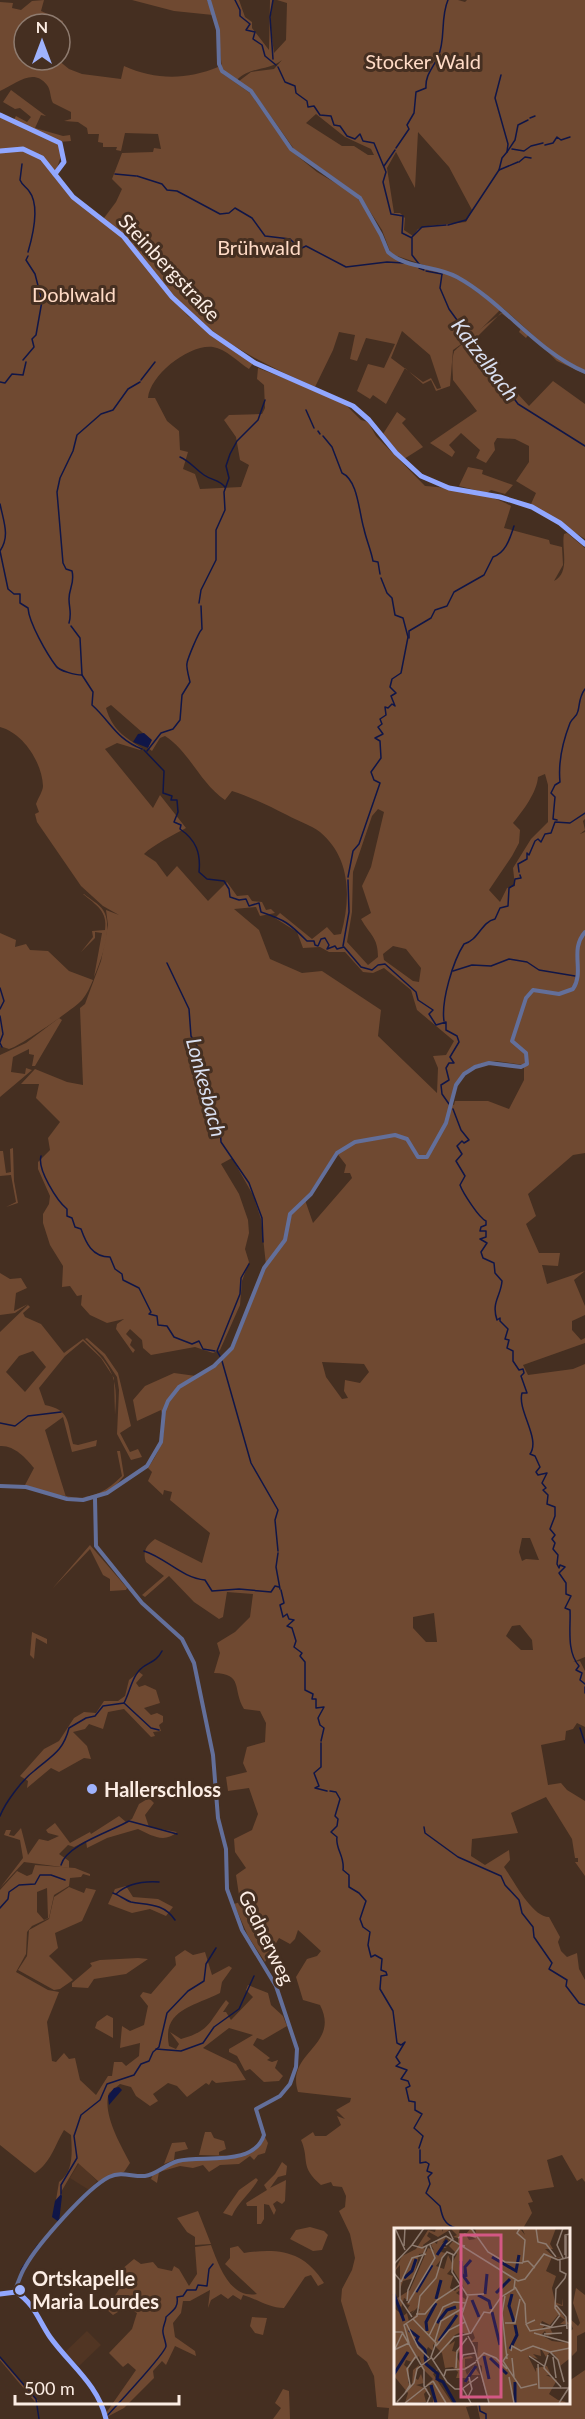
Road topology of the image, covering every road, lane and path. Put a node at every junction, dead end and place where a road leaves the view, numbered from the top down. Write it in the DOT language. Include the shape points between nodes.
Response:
graph roads {
  1 [pos="209,0"];
  2 [pos="0,115"];
  3 [pos="0,151"];
  4 [pos="55,174"];
  5 [pos="585,372"];
  6 [pos="585,544"];
  7 [pos="585,932"];
  8 [pos="0,1486"];
  9 [pos="95,1498"];
  10 [pos="14,2292"];
  11 [pos="0,2294"];
  12 [pos="106,2419"];
  1 -- 5 [label="street" via="218,30 222,71 251,92 291,149 360,198 388,252 426,269 458,277 499,306 560,361"];
  2 -- 4 [label="main road" via="60,143 64,162"];
  3 -- 4 [label="main road, Steinbergstraße" via="30,150 45,160"];
  4 -- 6 [label="main road, Steinbergstraße" via="73,197 123,236 172,297 226,345 282,376 353,406 426,479 532,507"];
  7 -- 9 [label="street" via="577,946 579,973 573,989 562,994 535,990 526,998 512,1041 526,1053 527,1064 521,1067 489,1063 464,1074 456,1085 448,1120 428,1156 418,1157 407,1140 395,1135 361,1140 336,1153 311,1194 290,1216 285,1240 265,1266 232,1348 171,1397 164,1410 161,1442 151,1462"];
  8 -- 9 [label="street" via="30,1488 77,1500"];
  9 -- 10 [label="street, Gednerweg" via="96,1546 142,1603 182,1639 195,1666 213,1755 227,1890 242,1930 278,1992 297,2052 293,2080 278,2098 256,2109 264,2135 255,2149 230,2158 179,2161 147,2176 118,2174 99,2183 33,2255"];
  10 -- 11 [label="main road"];
  10 -- 12 [label="main road" via="31,2305 51,2338 88,2380"];
}
